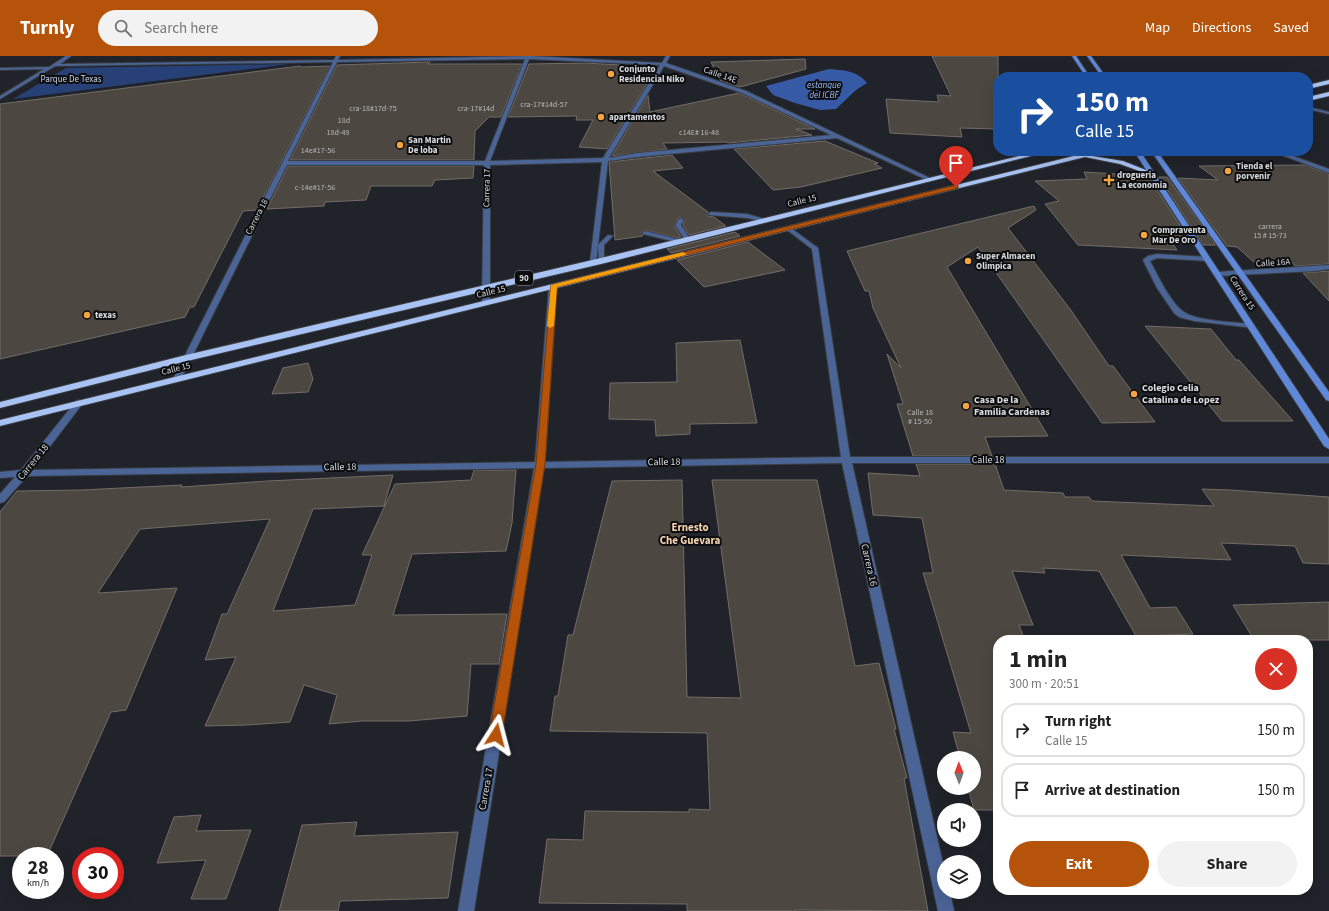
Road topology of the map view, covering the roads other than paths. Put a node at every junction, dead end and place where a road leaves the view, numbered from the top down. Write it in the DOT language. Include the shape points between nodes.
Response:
graph roads {
  1 [pos="69,56"];
  2 [pos="668,56"];
  3 [pos="1074,56"];
  4 [pos="1089,56"];
  5 [pos="527,57"];
  6 [pos="336,58"];
  7 [pos="663,64"];
  8 [pos="54,65"];
  9 [pos="49,68"];
  10 [pos="0,69"];
  11 [pos="1085,72"];
  12 [pos="1100,72"];
  13 [pos="1329,82"];
  14 [pos="1313,86"];
  15 [pos="1329,94"];
  16 [pos="2,97"];
  17 [pos="1313,98"];
  18 [pos="1313,109"];
  19 [pos="1329,113"];
  20 [pos="841,136"];
  21 [pos="1028,156"];
  22 [pos="1081,156"];
  23 [pos="1140,156"];
  24 [pos="1158,156"];
  25 [pos="1288,156"];
  26 [pos="605,160"];
  27 [pos="284,163"];
  28 [pos="487,163"];
  29 [pos="1329,171"];
  30 [pos="1153,174"];
  31 [pos="931,180"];
  32 [pos="711,214"];
  33 [pos="681,220"];
  34 [pos="765,220"];
  35 [pos="788,228"];
  36 [pos="645,233"];
  37 [pos="596,237"];
  38 [pos="684,240"];
  39 [pos="1208,260"];
  40 [pos="597,262"];
  41 [pos="1329,267"];
  42 [pos="1217,274"];
  43 [pos="1241,274"];
  44 [pos="553,286"];
  45 [pos="485,287"];
  46 [pos="486,303"];
  47 [pos="1251,326"];
  48 [pos="186,358"];
  49 [pos="177,379"];
  50 [pos="1329,398"];
  51 [pos="79,403"];
  52 [pos="0,405"];
  53 [pos="0,423"];
  54 [pos="1329,446"];
  55 [pos="846,460"];
  56 [pos="1329,460"];
  57 [pos="540,464"];
  58 [pos="24,473"];
  59 [pos="0,475"];
  60 [pos="0,500"];
  61 [pos="466,911"];
  62 [pos="946,911"];
  1 -- 8 [label="street"];
  2 -- 7 [label="street"];
  3 -- 11 [label="main road"];
  4 -- 12 [label="main road"];
  5 -- 6 [label="street, Calle 14E"];
  5 -- 7 [label="street, Calle 14E"];
  5 -- 28 [label="street, Carrera 17"];
  6 -- 8 [label="street, Calle 14E"];
  6 -- 27 [label="street, Carrera 18"];
  7 -- 20 [label="street, Calle 14E" via="744,92"];
  7 -- 26 [label="street"];
  8 -- 9 [label="street"];
  9 -- 10 [label="street"];
  9 -- 16 [label="street"];
  13 -- 14 [label="highway"];
  15 -- 17 [label="highway"];
  18 -- 19 [label="street"];
  20 -- 26 [label="street"];
  20 -- 31 [label="street, Calle 14E"];
  21 -- 31 [label="highway, Calle 15 / 90"];
  22 -- 30 [label="highway" via="1121,162"];
  22 -- 35 [label="highway, Calle 15 / 90"];
  23 -- 30 [label="main road, Carrera 15"];
  24 -- 43 [label="main road, Carrera 15"];
  25 -- 29 [label="street"];
  26 -- 28 [label="street"];
  26 -- 37 [label="street"];
  27 -- 28 [label="street"];
  27 -- 48 [label="street, Carrera 18"];
  28 -- 45 [label="street, Carrera 17"];
  30 -- 39 [label="main road, Carrera 15"];
  31 -- 34 [label="highway, Calle 15 / 90"];
  32 -- 34 [label="street"];
  33 -- 38 [label="street" via="678,225"];
  34 -- 38 [label="highway, Calle 15 / 90"];
  35 -- 44 [label="highway, Calle 15 / 90"];
  35 -- 55 [label="street, Carrera 16" via="815,248"];
  36 -- 38 [label="street"];
  37 -- 40 [label="street"];
  37 -- 40 [label="street" via="610,236 601,245"];
  38 -- 40 [label="highway, Calle 15 / 90"];
  39 -- 42 [label="main road, Carrera 15"];
  39 -- 47 [label="street" via="1157,256 1146,260 1161,288 1182,315 1194,319"];
  40 -- 45 [label="highway, Calle 15 / 90"];
  41 -- 43 [label="street, Calle 16A"];
  42 -- 43 [label="street, Calle 16A"];
  42 -- 47 [label="main road, Carrera 15"];
  43 -- 50 [label="main road, Carrera 15"];
  44 -- 46 [label="highway, Calle 15 / 90"];
  44 -- 57 [label="street, Carrera 17"];
  45 -- 46 [label="street, Carrera 17"];
  45 -- 48 [label="highway, Calle 15 / 90"];
  46 -- 49 [label="highway, Calle 15 / 90"];
  47 -- 54 [label="main road, Carrera 15"];
  48 -- 49 [label="street, Carrera 18"];
  48 -- 52 [label="highway, Calle 15 / 90"];
  49 -- 51 [label="highway, Calle 15 / 90"];
  51 -- 53 [label="highway, Calle 15 / 90"];
  51 -- 58 [label="street, Carrera 18"];
  55 -- 56 [label="street, Calle 18"];
  55 -- 57 [label="street, Calle 18"];
  55 -- 62 [label="street, Carrera 16"];
  57 -- 58 [label="street, Calle 18"];
  57 -- 61 [label="street, Carrera 17"];
  58 -- 59 [label="street, Calle 18"];
  58 -- 60 [label="street, Carrera 18"];
}
